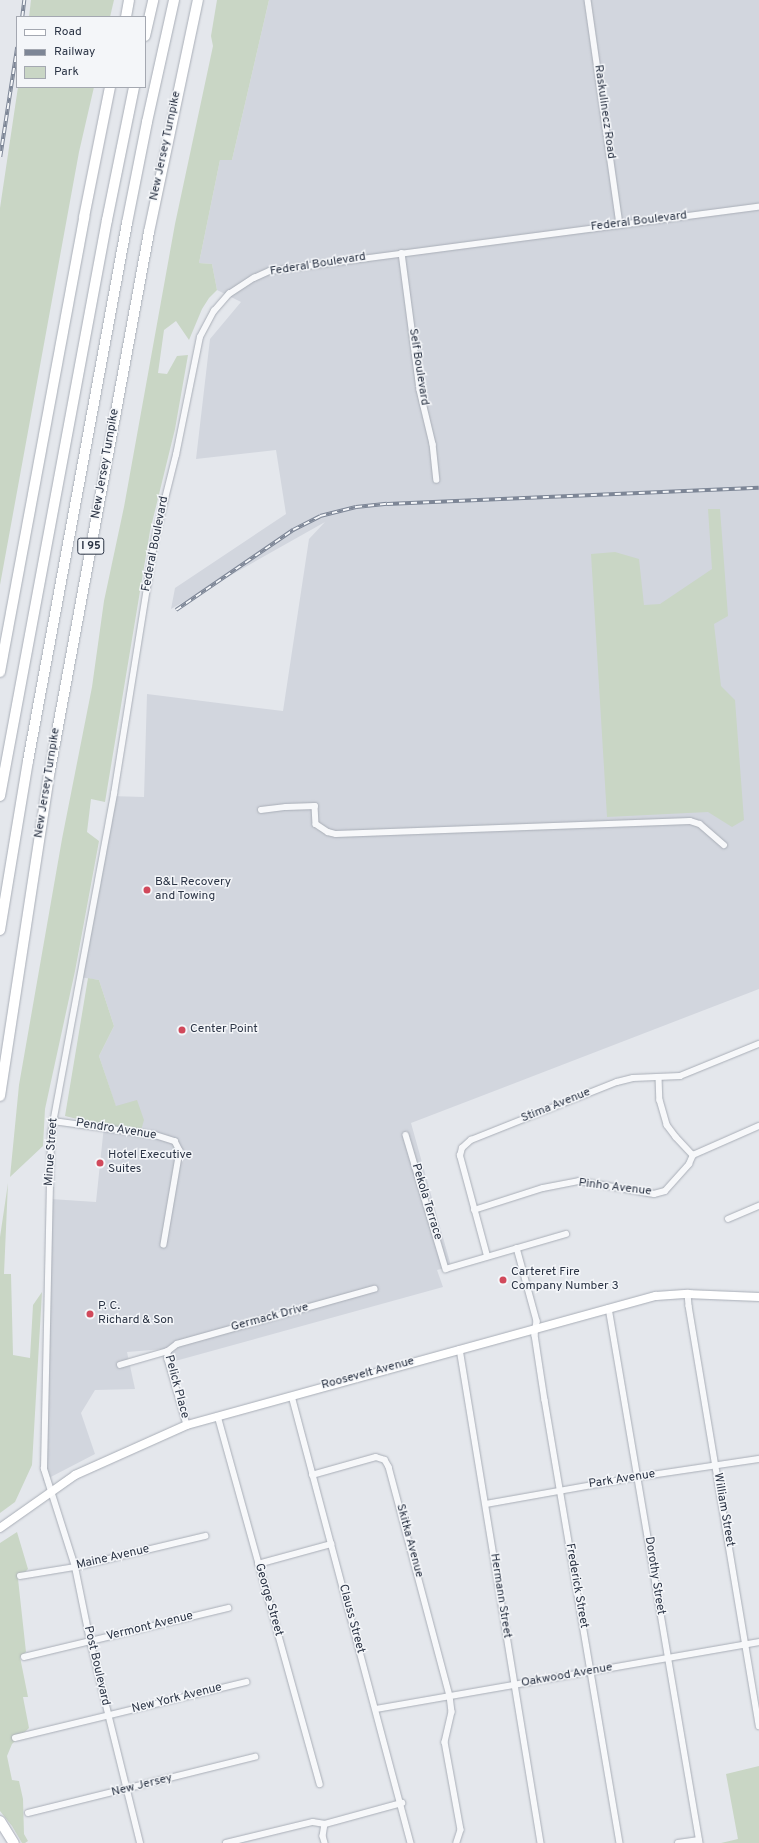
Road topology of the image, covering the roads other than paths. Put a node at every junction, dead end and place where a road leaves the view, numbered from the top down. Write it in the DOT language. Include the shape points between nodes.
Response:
graph roads {
  1 [pos="129,0"];
  2 [pos="153,0"];
  3 [pos="174,0"];
  4 [pos="198,0"];
  5 [pos="588,0"];
  6 [pos="126,16"];
  7 [pos="146,32"];
  8 [pos="110,88"];
  9 [pos="134,88"];
  10 [pos="759,207"];
  11 [pos="620,225"];
  12 [pos="402,253"];
  13 [pos="437,480"];
  14 [pos="0,672"];
  15 [pos="114,794"];
  16 [pos="0,796"];
  17 [pos="260,810"];
  18 [pos="724,845"];
  19 [pos="0,930"];
  20 [pos="759,1044"];
  21 [pos="659,1077"];
  22 [pos="0,1096"];
  23 [pos="53,1121"];
  24 [pos="759,1126"];
  25 [pos="406,1135"];
  26 [pos="693,1155"];
  27 [pos="759,1206"];
  28 [pos="474,1210"];
  29 [pos="728,1219"];
  30 [pos="566,1234"];
  31 [pos="164,1244"];
  32 [pos="517,1248"];
  33 [pos="487,1256"];
  34 [pos="374,1289"];
  35 [pos="688,1294"];
  36 [pos="759,1297"];
  37 [pos="609,1308"];
  38 [pos="536,1328"];
  39 [pos="460,1349"];
  40 [pos="168,1351"];
  41 [pos="120,1365"];
  42 [pos="292,1396"];
  43 [pos="218,1416"];
  44 [pos="186,1425"];
  45 [pos="759,1459"];
  46 [pos="715,1466"];
  47 [pos="312,1475"];
  48 [pos="638,1477"];
  49 [pos="51,1490"];
  50 [pos="560,1491"];
  51 [pos="486,1504"];
  52 [pos="0,1528"];
  53 [pos="205,1536"];
  54 [pos="330,1544"];
  55 [pos="258,1564"];
  56 [pos="75,1567"];
  57 [pos="20,1576"];
  58 [pos="228,1608"];
  59 [pos="90,1641"];
  60 [pos="759,1642"];
  61 [pos="746,1644"];
  62 [pos="24,1657"];
  63 [pos="667,1659"];
  64 [pos="591,1672"];
  65 [pos="246,1682"];
  66 [pos="515,1685"];
  67 [pos="450,1696"];
  68 [pos="376,1709"];
  69 [pos="108,1715"];
  70 [pos="759,1726"];
  71 [pos="15,1738"];
  72 [pos="255,1757"];
  73 [pos="320,1784"];
  74 [pos="127,1789"];
  75 [pos="402,1803"];
  76 [pos="28,1814"];
  77 [pos="0,1821"];
  78 [pos="325,1824"];
  79 [pos="0,1832"];
  80 [pos="699,1841"];
  81 [pos="457,1842"];
  82 [pos="7,1843"];
  83 [pos="14,1843"];
  84 [pos="140,1843"];
  85 [pos="226,1843"];
  86 [pos="325,1843"];
  87 [pos="411,1843"];
  88 [pos="541,1843"];
  89 [pos="620,1843"];
  90 [pos="678,1843"];
  1 -- 6 [label="highway"];
  2 -- 7 [label="highway"];
  3 -- 19 [label="highway, New Jersey Turnpike / I 95" via="126,231 28,760"];
  4 -- 22 [label="highway, New Jersey Turnpike / I 95" via="149,232 51,762"];
  5 -- 11 [label="street, Raskulinecz Road"];
  8 -- 14 [label="highway"];
  9 -- 16 [label="highway"];
  10 -- 11 [label="street, Federal Boulevard"];
  11 -- 12 [label="street, Federal Boulevard"];
  12 -- 13 [label="street, Self Boulevard" via="420,390 433,444"];
  12 -- 15 [label="street, Federal Boulevard" via="283,268 260,275 229,294 207,321 197,347 176,455 155,539"];
  15 -- 23 [label="street, Minue Street"];
  17 -- 18 [label="street" via="315,806 316,824 336,834 690,821 700,824"];
  20 -- 21 [label="street, Stima Avenue" via="680,1076"];
  21 -- 26 [label="street" via="660,1100 667,1125"];
  21 -- 28 [label="street, Stima Avenue" via="633,1078 617,1082 471,1140 462,1148 460,1156"];
  23 -- 31 [label="street, Pendro Avenue" via="155,1135 177,1143 180,1150"];
  23 -- 49 [label="street, Minue Street" via="44,1457 44,1469"];
  24 -- 26 [label="street"];
  25 -- 33 [label="street, Pekola Terrace" via="446,1269"];
  26 -- 28 [label="street, Pinho Avenue" via="671,1187 654,1194 579,1181 543,1188"];
  27 -- 29 [label="street"];
  28 -- 33 [label="street, Stima Avenue"];
  30 -- 32 [label="street"];
  32 -- 33 [label="street"];
  32 -- 38 [label="street" via="536,1316"];
  34 -- 40 [label="street, Germack Drive" via="177,1344"];
  35 -- 36 [label="main road, Roosevelt Avenue"];
  35 -- 37 [label="main road, Roosevelt Avenue" via="656,1296"];
  35 -- 46 [label="street, William Street"];
  37 -- 38 [label="main road, Roosevelt Avenue"];
  37 -- 48 [label="street, Dorothy Street"];
  38 -- 39 [label="main road, Roosevelt Avenue"];
  38 -- 50 [label="street, Frederick Street" via="535,1335"];
  39 -- 42 [label="main road, Roosevelt Avenue"];
  39 -- 51 [label="street, Hermann Street"];
  40 -- 41 [label="street, Pelick Place"];
  40 -- 44 [label="street, Pelick Place" via="168,1360"];
  42 -- 43 [label="main road, Roosevelt Avenue"];
  42 -- 47 [label="street, Clauss Street"];
  43 -- 44 [label="main road, Roosevelt Avenue"];
  43 -- 55 [label="street, George Street"];
  44 -- 49 [label="main road, Roosevelt Avenue" via="87,1469"];
  45 -- 46 [label="street, Park Avenue"];
  46 -- 48 [label="street, Park Avenue"];
  46 -- 61 [label="street, William Street"];
  47 -- 54 [label="street, Clauss Street"];
  47 -- 67 [label="street, Skitka Avenue" via="376,1457 385,1460"];
  48 -- 50 [label="street, Park Avenue"];
  48 -- 63 [label="street, Dorothy Street"];
  49 -- 52 [label="main road, Roosevelt Avenue"];
  49 -- 56 [label="street, Post Boulevard"];
  50 -- 51 [label="street, Park Avenue"];
  50 -- 64 [label="street, Frederick Street"];
  51 -- 66 [label="street, Hermann Street"];
  53 -- 56 [label="street, Maine Avenue"];
  54 -- 55 [label="street"];
  54 -- 68 [label="street, Clauss Street"];
  55 -- 73 [label="street, George Street"];
  56 -- 57 [label="street, Maine Avenue"];
  56 -- 59 [label="street, Post Boulevard"];
  58 -- 59 [label="street, Vermont Avenue"];
  59 -- 62 [label="street, Vermont Avenue"];
  59 -- 69 [label="street, Post Boulevard"];
  60 -- 61 [label="street, Oakwood Avenue"];
  61 -- 63 [label="street, Oakwood Avenue"];
  61 -- 70 [label="street, William Street"];
  63 -- 64 [label="street, Oakwood Avenue"];
  63 -- 80 [label="street, Dorothy Street"];
  64 -- 66 [label="street, Oakwood Avenue"];
  64 -- 89 [label="street, Frederick Street"];
  65 -- 69 [label="street, New York Avenue"];
  66 -- 67 [label="street, Oakwood Avenue"];
  66 -- 88 [label="street, Hermann Street"];
  67 -- 68 [label="street, Oakwood Avenue"];
  67 -- 81 [label="street" via="452,1712 445,1742 460,1830"];
  68 -- 75 [label="street, Clauss Street"];
  69 -- 71 [label="street, New York Avenue"];
  69 -- 74 [label="street, Post Boulevard"];
  72 -- 74 [label="street, New Jersey"];
  74 -- 76 [label="street, New Jersey"];
  74 -- 84 [label="street, Post Boulevard"];
  75 -- 78 [label="street"];
  75 -- 87 [label="street, Clauss Street"];
  77 -- 83 [label="highway"];
  78 -- 85 [label="street" via="307,1823"];
  78 -- 86 [label="street"];
  79 -- 82 [label="highway"];
  80 -- 90 [label="street"];
}
